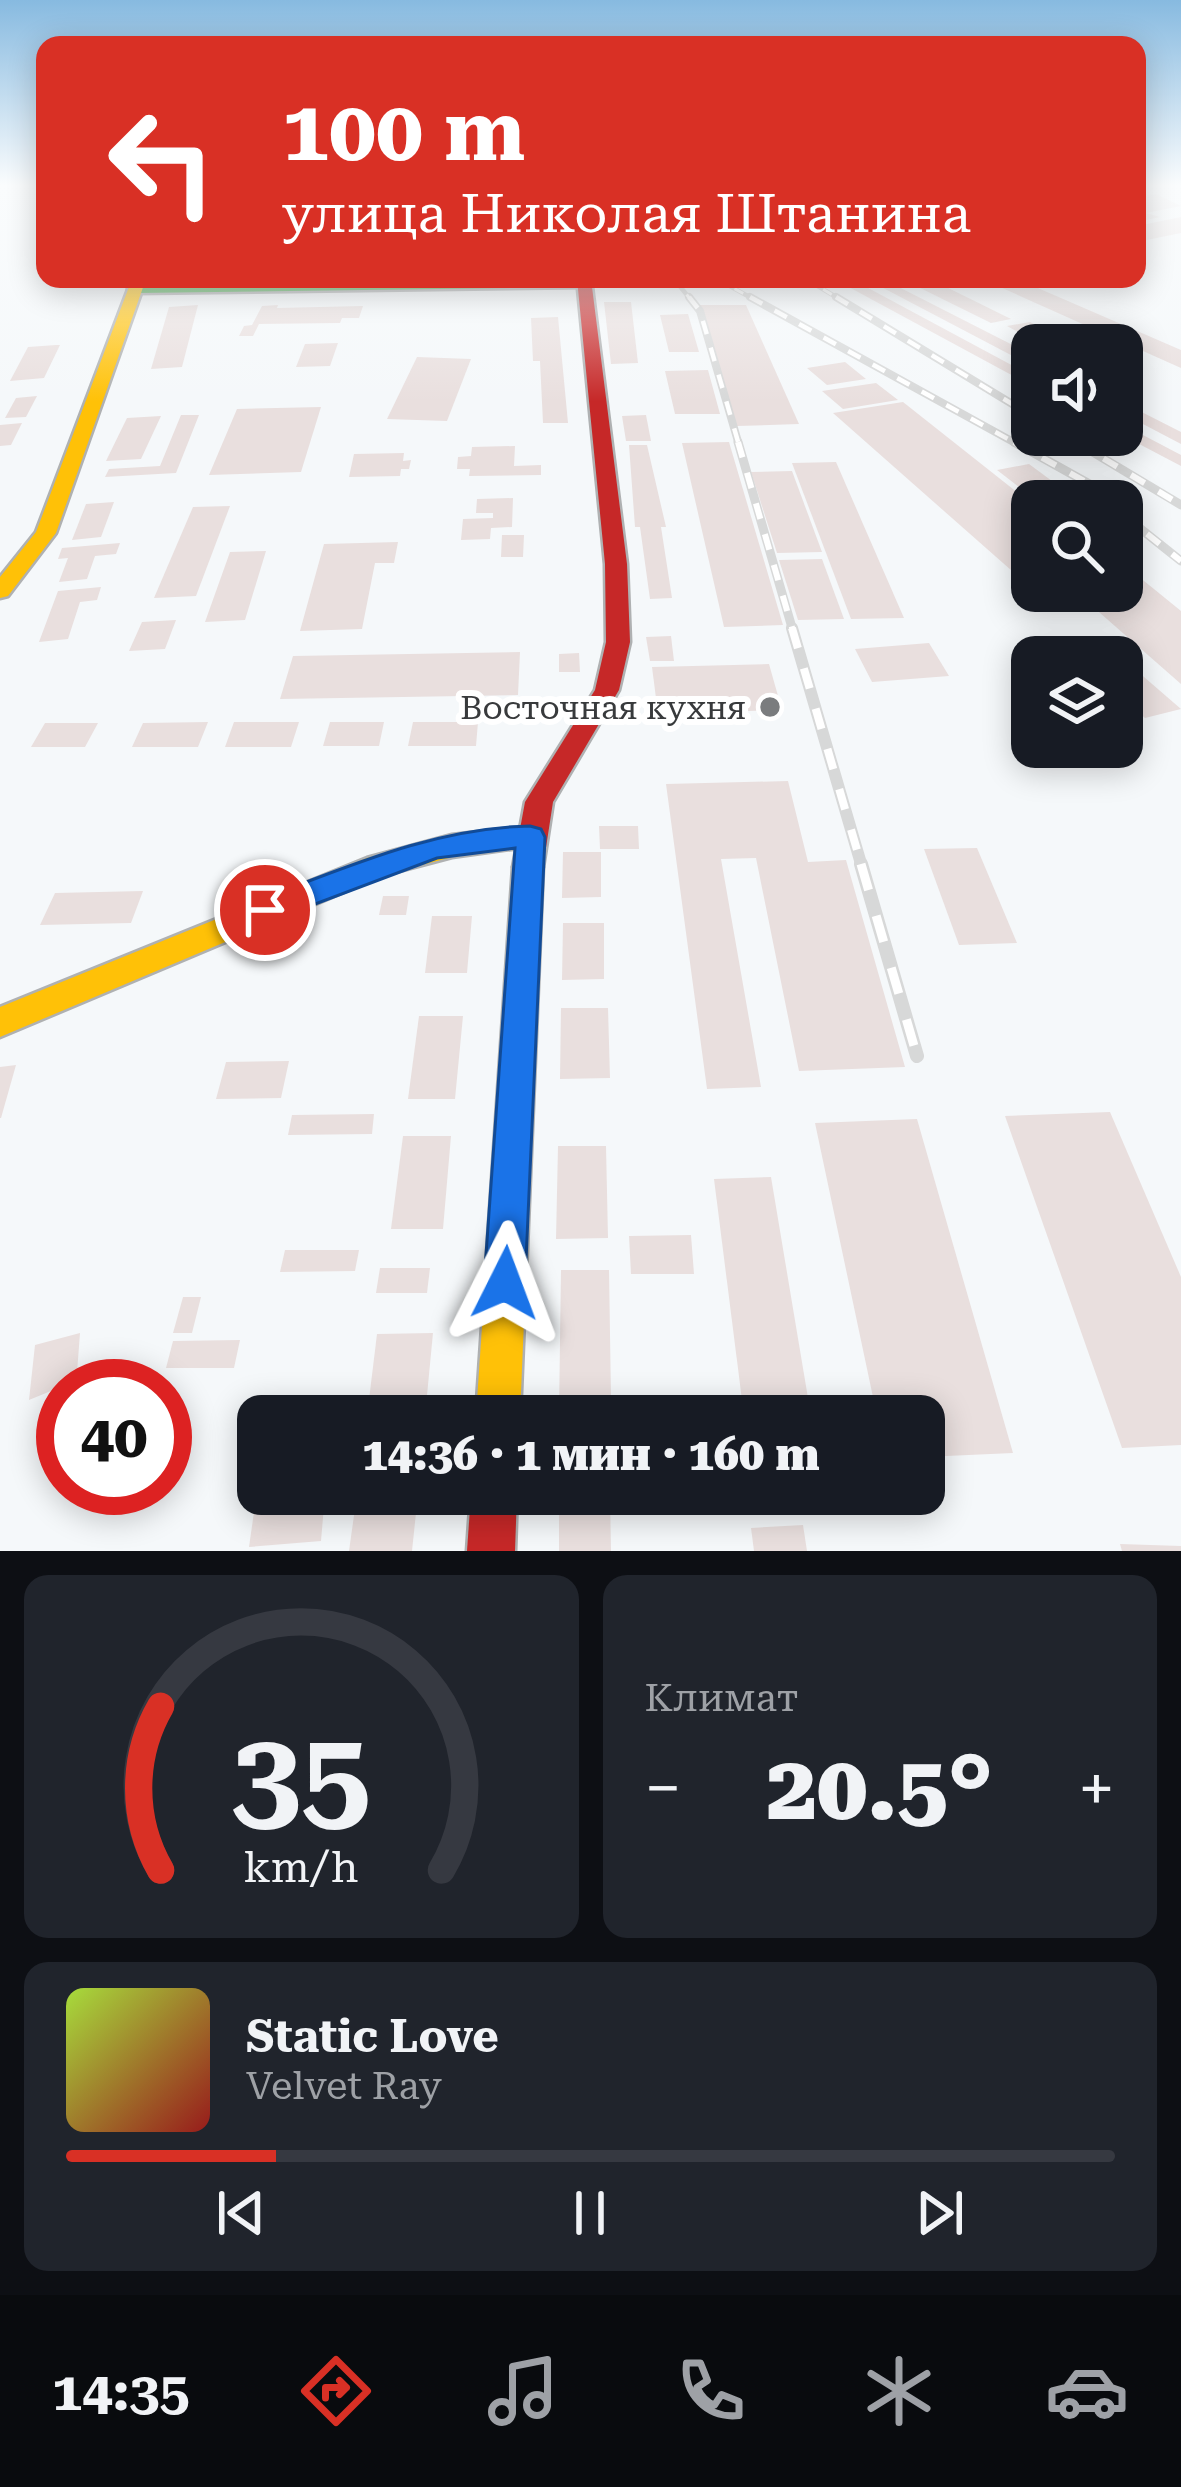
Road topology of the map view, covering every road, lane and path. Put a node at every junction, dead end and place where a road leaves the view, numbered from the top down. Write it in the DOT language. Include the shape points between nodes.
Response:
graph roads {
  1 [pos="136,288"];
  2 [pos="585,288"];
  3 [pos="0,591"];
  4 [pos="530,837"];
  5 [pos="0,1022"];
  6 [pos="499,1395"];
  7 [pos="493,1515"];
  8 [pos="491,1551"];
  1 -- 3 [label="street" via="46,533"];
  2 -- 4 [label="street" via="618,642 607,691 539,802"];
  4 -- 5 [label="street" via="434,848"];
  4 -- 6 [label="street"];
  7 -- 8 [label="street"];
}
